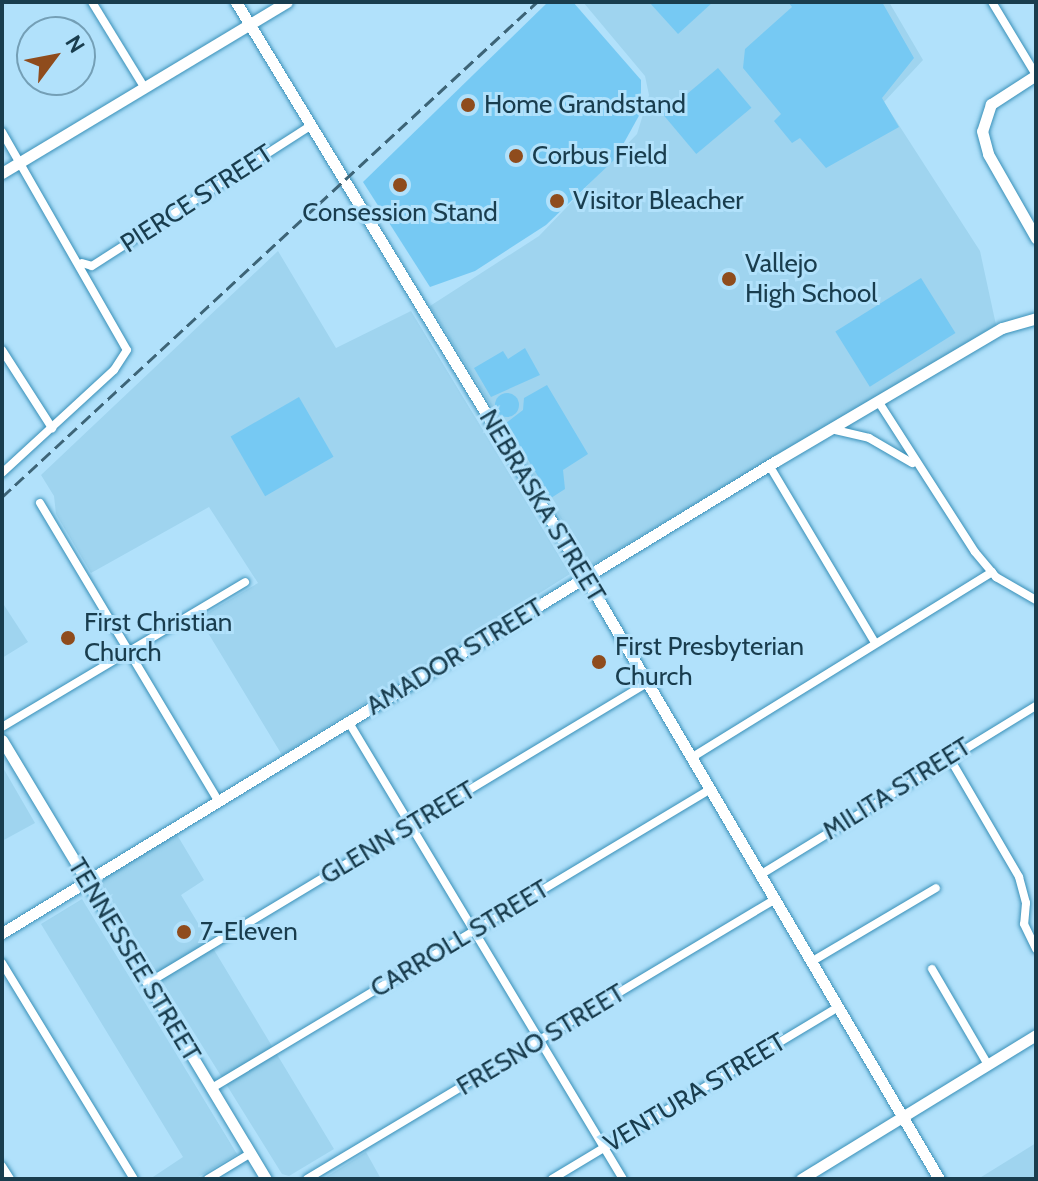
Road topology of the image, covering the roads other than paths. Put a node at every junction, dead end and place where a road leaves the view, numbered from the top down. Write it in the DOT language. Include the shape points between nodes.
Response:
graph roads {
  1 [pos="92,2"];
  2 [pos="236,2"];
  3 [pos="287,2"];
  4 [pos="992,2"];
  5 [pos="249,24"];
  6 [pos="1036,75"];
  7 [pos="144,87"];
  8 [pos="312,125"];
  9 [pos="2,132"];
  10 [pos="21,162"];
  11 [pos="2,173"];
  12 [pos="1032,217"];
  13 [pos="1036,238"];
  14 [pos="81,263"];
  15 [pos="1036,318"];
  16 [pos="2,350"];
  17 [pos="878,401"];
  18 [pos="52,428"];
  19 [pos="831,429"];
  20 [pos="769,465"];
  21 [pos="916,465"];
  22 [pos="2,473"];
  23 [pos="40,503"];
  24 [pos="992,572"];
  25 [pos="585,578"];
  26 [pos="245,582"];
  27 [pos="1036,600"];
  28 [pos="875,643"];
  29 [pos="129,651"];
  30 [pos="647,683"];
  31 [pos="1036,706"];
  32 [pos="348,721"];
  33 [pos="2,727"];
  34 [pos="2,740"];
  35 [pos="949,757"];
  36 [pos="691,758"];
  37 [pos="709,790"];
  38 [pos="218,800"];
  39 [pos="410,825"];
  40 [pos="760,875"];
  41 [pos="87,881"];
  42 [pos="936,888"];
  43 [pos="774,900"];
  44 [pos="474,931"];
  45 [pos="2,933"];
  46 [pos="1036,949"];
  47 [pos="811,962"];
  48 [pos="2,963"];
  49 [pos="932,969"];
  50 [pos="148,983"];
  51 [pos="838,1007"];
  52 [pos="1036,1035"];
  53 [pos="539,1040"];
  54 [pos="988,1065"];
  55 [pos="212,1088"];
  56 [pos="903,1117"];
  57 [pos="604,1148"];
  58 [pos="251,1153"];
  59 [pos="2,1166"];
  60 [pos="10,1179"];
  61 [pos="134,1179"];
  62 [pos="208,1179"];
  63 [pos="266,1179"];
  64 [pos="307,1179"];
  65 [pos="552,1179"];
  66 [pos="623,1179"];
  67 [pos="801,1179"];
  68 [pos="939,1179"];
  1 -- 7 [label="street"];
  2 -- 5 [label="street, NEBRASKA STREET"];
  3 -- 5 [label="street"];
  4 -- 6 [label="street"];
  5 -- 7 [label="street"];
  5 -- 8 [label="street, NEBRASKA STREET"];
  6 -- 12 [label="street" via="985,111 982,137"];
  7 -- 10 [label="street"];
  8 -- 14 [label="street, PIERCE STREET" via="92,266"];
  8 -- 25 [label="street, NEBRASKA STREET"];
  9 -- 10 [label="street"];
  10 -- 11 [label="street"];
  10 -- 14 [label="street"];
  12 -- 13 [label="street"];
  14 -- 18 [label="street" via="125,343 115,369"];
  15 -- 17 [label="street, AMADOR STREET" via="1002,328"];
  16 -- 18 [label="street"];
  17 -- 19 [label="street, AMADOR STREET"];
  17 -- 21 [label="street"];
  18 -- 22 [label="street"];
  19 -- 20 [label="street, AMADOR STREET"];
  19 -- 21 [label="street" via="869,438"];
  20 -- 25 [label="street, AMADOR STREET"];
  20 -- 28 [label="street"];
  21 -- 24 [label="street"];
  23 -- 29 [label="street"];
  24 -- 27 [label="street"];
  24 -- 28 [label="street"];
  25 -- 30 [label="street, NEBRASKA STREET"];
  25 -- 32 [label="street, AMADOR STREET"];
  26 -- 29 [label="street"];
  28 -- 36 [label="street"];
  29 -- 33 [label="street"];
  29 -- 38 [label="street"];
  30 -- 36 [label="street, NEBRASKA STREET"];
  30 -- 39 [label="street, GLENN STREET"];
  31 -- 35 [label="street, MILITA STREET"];
  32 -- 38 [label="street, AMADOR STREET"];
  32 -- 39 [label="street"];
  34 -- 41 [label="street, TENNESSEE STREET"];
  35 -- 40 [label="street, MILITA STREET"];
  35 -- 46 [label="street" via="1019,877 1026,903 1024,924"];
  36 -- 37 [label="street, NEBRASKA STREET"];
  37 -- 40 [label="street, NEBRASKA STREET"];
  37 -- 44 [label="street, CARROLL STREET"];
  38 -- 41 [label="street, AMADOR STREET"];
  39 -- 44 [label="street"];
  39 -- 50 [label="street, GLENN STREET"];
  40 -- 43 [label="street, NEBRASKA STREET"];
  41 -- 45 [label="street, AMADOR STREET"];
  41 -- 50 [label="street, TENNESSEE STREET"];
  42 -- 47 [label="street"];
  43 -- 47 [label="street, NEBRASKA STREET"];
  43 -- 53 [label="street, FRESNO STREET"];
  44 -- 53 [label="street"];
  44 -- 55 [label="street, CARROLL STREET"];
  47 -- 51 [label="street, NEBRASKA STREET"];
  48 -- 61 [label="street"];
  49 -- 54 [label="street"];
  50 -- 55 [label="street, TENNESSEE STREET"];
  51 -- 56 [label="street, NEBRASKA STREET"];
  51 -- 57 [label="street, VENTURA STREET"];
  52 -- 54 [label="street"];
  53 -- 57 [label="street"];
  53 -- 64 [label="street, FRESNO STREET"];
  54 -- 56 [label="street"];
  55 -- 58 [label="street, TENNESSEE STREET"];
  56 -- 67 [label="street"];
  56 -- 68 [label="street, NEBRASKA STREET"];
  57 -- 65 [label="street, VENTURA STREET"];
  57 -- 66 [label="street"];
  58 -- 62 [label="street"];
  58 -- 63 [label="street, TENNESSEE STREET"];
  59 -- 60 [label="street"];
}
